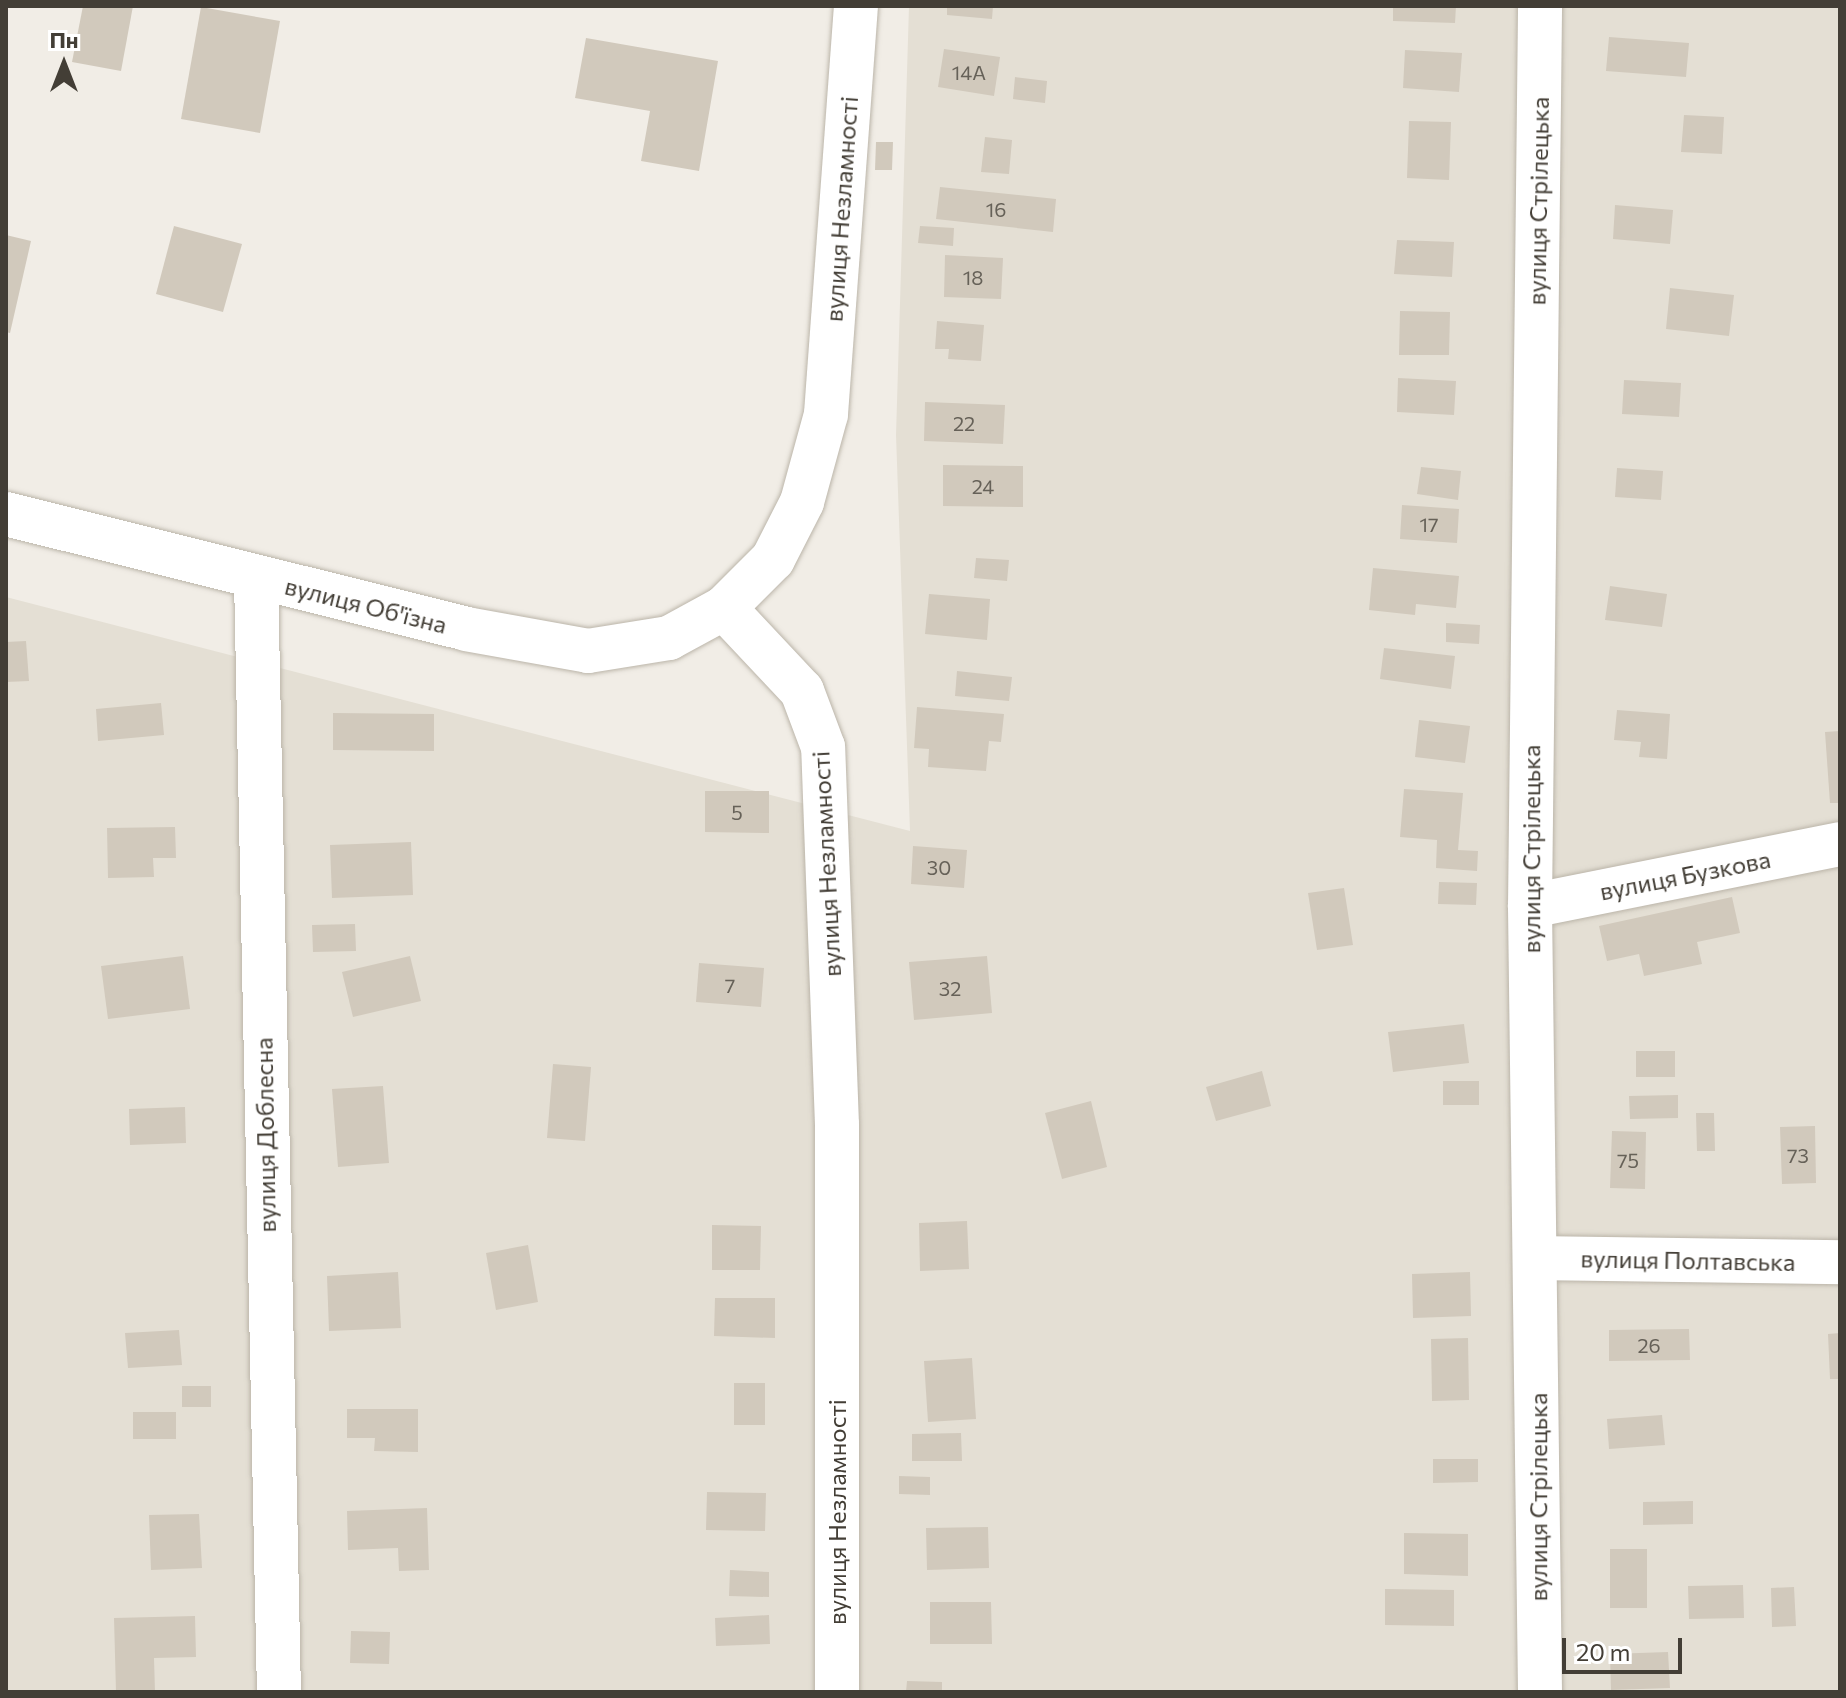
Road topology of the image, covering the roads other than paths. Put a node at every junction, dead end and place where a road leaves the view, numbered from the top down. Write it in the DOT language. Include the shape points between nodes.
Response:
graph roads {
  1 [pos="856,6"];
  2 [pos="1540,6"];
  3 [pos="6,514"];
  4 [pos="256,578"];
  5 [pos="724,608"];
  6 [pos="1840,844"];
  7 [pos="1530,906"];
  8 [pos="1536,1258"];
  9 [pos="1840,1262"];
  10 [pos="279,1692"];
  11 [pos="837,1692"];
  12 [pos="1540,1692"];
  1 -- 5 [label="street, вулиця Незламності" via="826,414 802,502 773,559"];
  2 -- 7 [label="street, вулиця Стрілецька"];
  3 -- 4 [label="street, вулиця Об'їзна"];
  4 -- 5 [label="street, вулиця Об'їзна" via="466,629 588,651 669,638"];
  4 -- 10 [label="street, вулиця Доблесна"];
  5 -- 11 [label="street, вулиця Незламності" via="802,691 823,747 837,1125"];
  6 -- 7 [label="street, вулиця Бузкова"];
  7 -- 8 [label="street, вулиця Стрілецька"];
  8 -- 9 [label="street, вулиця Полтавська"];
  8 -- 12 [label="street, вулиця Стрілецька"];
}
